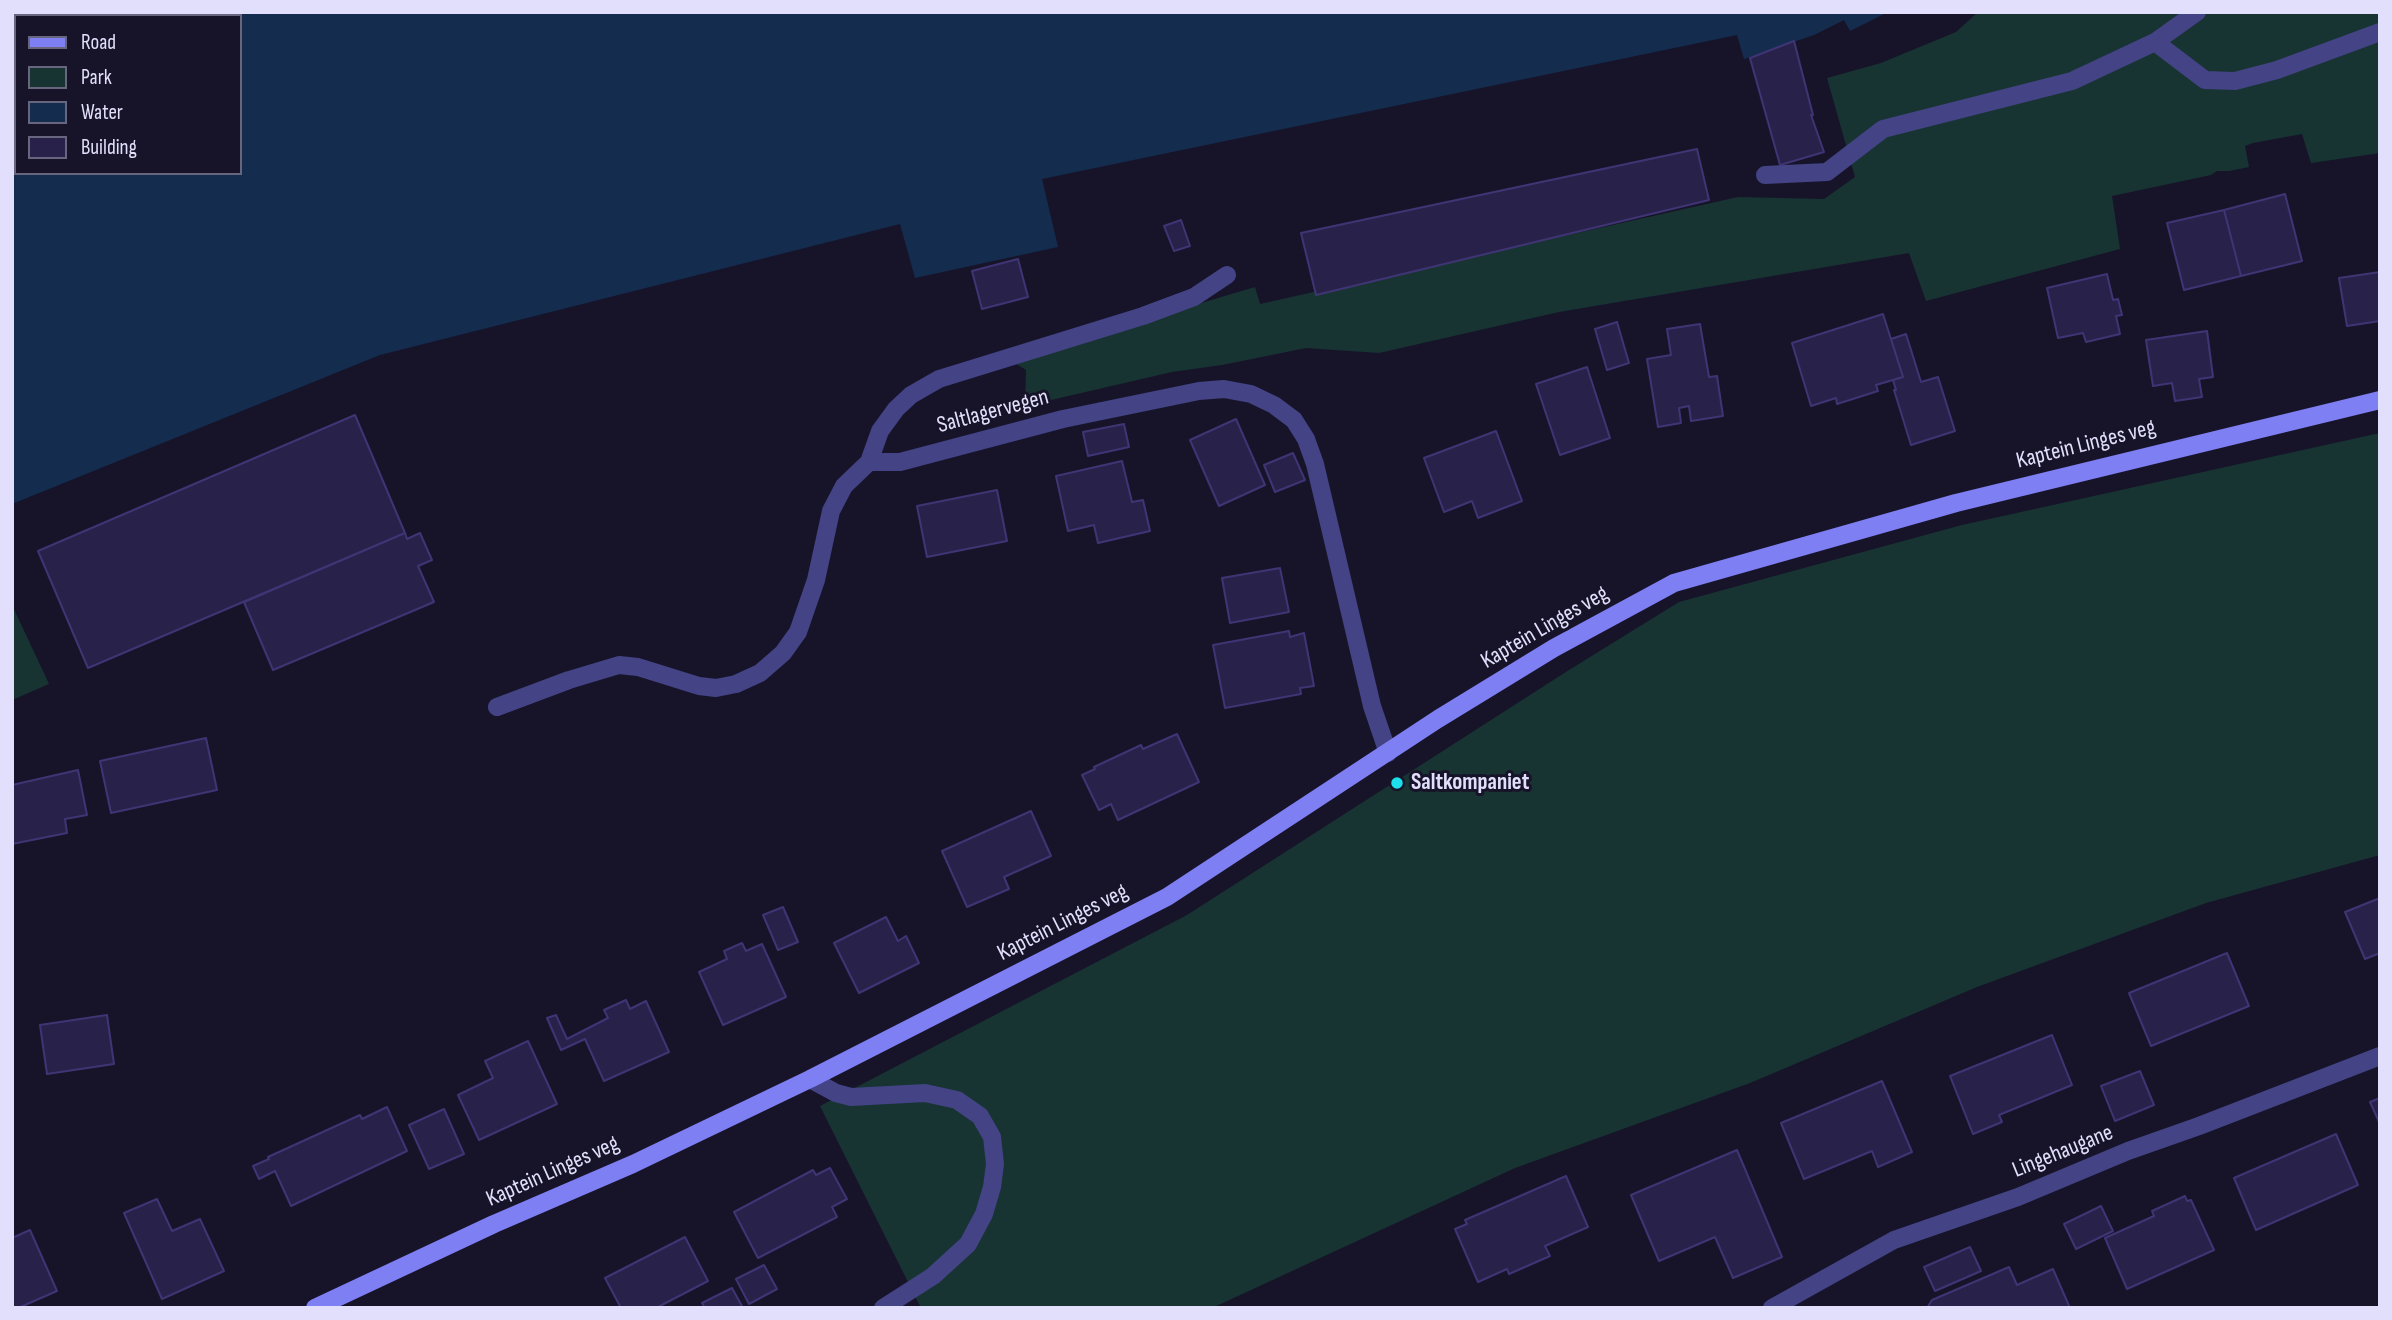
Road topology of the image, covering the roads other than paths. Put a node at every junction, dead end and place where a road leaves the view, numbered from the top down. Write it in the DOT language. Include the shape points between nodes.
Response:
graph roads {
  1 [pos="2197,12"];
  2 [pos="2380,32"];
  3 [pos="2155,42"];
  4 [pos="1765,175"];
  5 [pos="1227,275"];
  6 [pos="2380,400"];
  7 [pos="869,462"];
  8 [pos="497,707"];
  9 [pos="1388,752"];
  10 [pos="2380,1056"];
  11 [pos="810,1079"];
  12 [pos="314,1308"];
  13 [pos="883,1308"];
  14 [pos="1772,1308"];
  1 -- 3 [label="street"];
  2 -- 3 [label="street" via="2235,81 2205,80"];
  3 -- 4 [label="street" via="2072,81 1883,129 1827,172"];
  5 -- 7 [label="street" via="1194,297 1143,316 939,379 895,409 880,431"];
  6 -- 9 [label="street, Kaptein Linges veg" via="1956,503 1674,583 1554,648"];
  7 -- 8 [label="street" via="844,486 831,511 816,580 798,632 760,673 716,688 626,664"];
  7 -- 9 [label="street, Saltlagervegen" via="900,462 1063,419 1199,391 1251,394 1274,405 1294,421 1315,464 1372,706"];
  9 -- 11 [label="street, Kaptein Linges veg" via="1167,897"];
  10 -- 14 [label="street, Lingehaugane" via="2018,1197 1894,1240"];
  11 -- 12 [label="street, Kaptein Linges veg"];
  11 -- 13 [label="street" via="851,1097 925,1093 957,1100 980,1116 992,1137 992,1187 968,1244 933,1276"];
}
